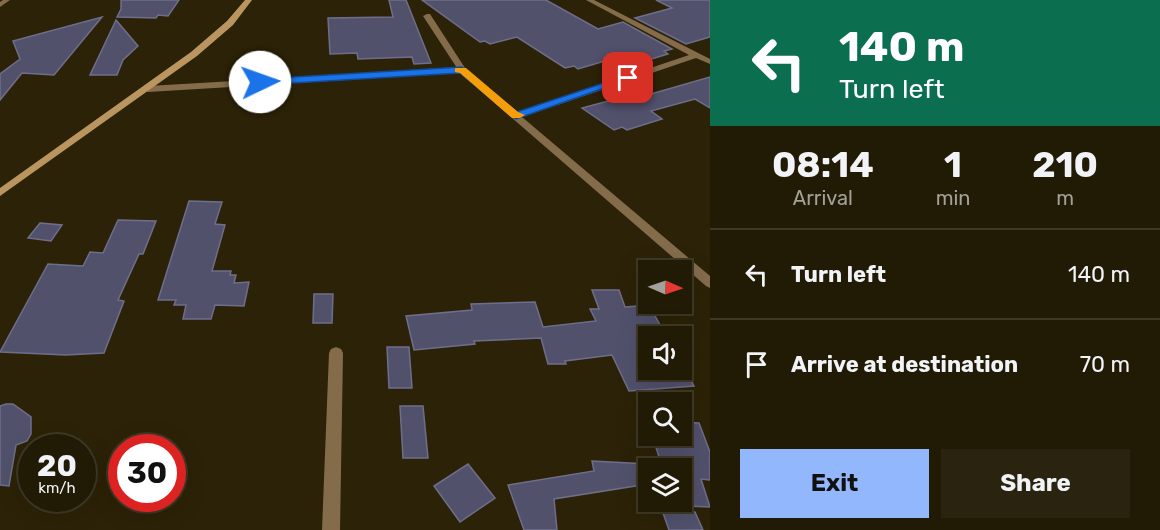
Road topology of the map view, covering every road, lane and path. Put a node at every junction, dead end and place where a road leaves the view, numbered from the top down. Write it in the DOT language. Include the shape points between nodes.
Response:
graph roads {
  1 [pos="7,0"];
  2 [pos="249,0"];
  3 [pos="589,0"];
  4 [pos="0,5"];
  5 [pos="427,16"];
  6 [pos="696,55"];
  7 [pos="710,62"];
  8 [pos="462,70"];
  9 [pos="148,89"];
  10 [pos="516,116"];
  11 [pos="0,193"];
  12 [pos="710,283"];
  13 [pos="336,353"];
  14 [pos="331,530"];
  1 -- 4 [label="street"];
  2 -- 9 [label="main road" via="214,38"];
  3 -- 6 [label="street"];
  5 -- 8 [label="street"];
  6 -- 7 [label="street"];
  6 -- 10 [label="street"];
  8 -- 9 [label="street"];
  8 -- 10 [label="street"];
  9 -- 11 [label="main road"];
  10 -- 12 [label="street"];
  13 -- 14 [label="street"];
}
